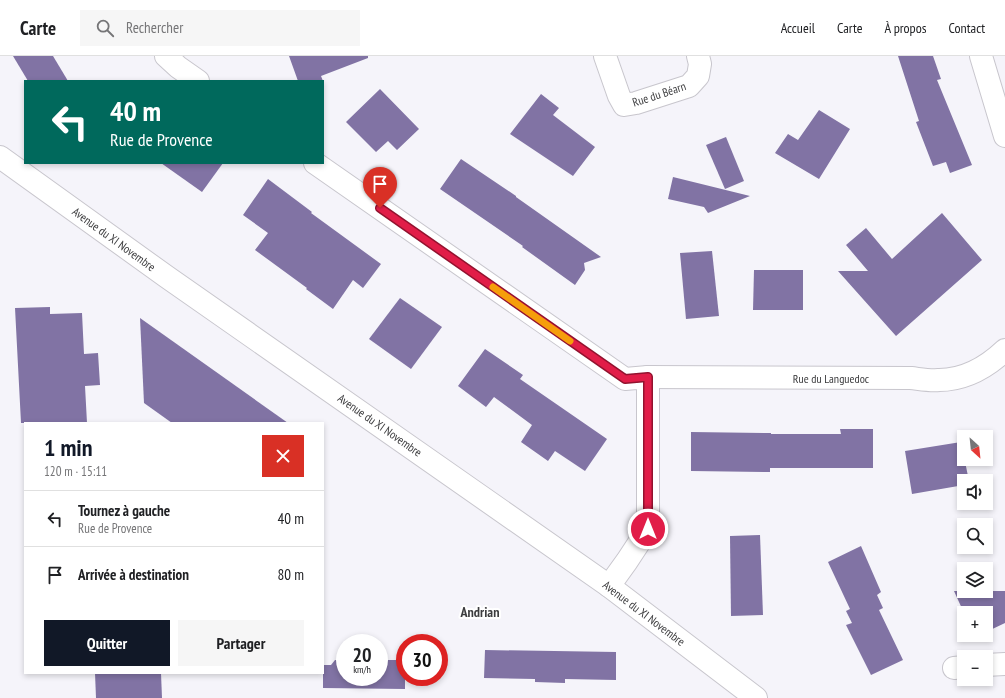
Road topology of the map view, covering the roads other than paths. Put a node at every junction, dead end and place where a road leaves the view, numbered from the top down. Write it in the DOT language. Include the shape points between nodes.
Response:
graph roads {
  1 [pos="166,56"];
  2 [pos="605,56"];
  3 [pos="698,56"];
  4 [pos="981,56"];
  5 [pos="197,80"];
  6 [pos="1005,136"];
  7 [pos="0,157"];
  8 [pos="316,164"];
  9 [pos="1005,350"];
  10 [pos="648,377"];
  11 [pos="609,586"];
  12 [pos="1005,664"];
  13 [pos="993,665"];
  14 [pos="756,698"];
  1 -- 5 [label="street"];
  2 -- 3 [label="street, Rue du Béarn" via="618,96 624,105 689,86 698,76"];
  4 -- 6 [label="street"];
  7 -- 11 [label="street, Avenue du XI Novembre"];
  8 -- 10 [label="street, Rue du Languedoc" via="625,379"];
  9 -- 10 [label="street, Rue du Languedoc" via="979,369 961,377 939,380"];
  10 -- 11 [label="street" via="648,529"];
  11 -- 14 [label="street, Avenue du XI Novembre"];
  12 -- 13 [label="street"];
}
